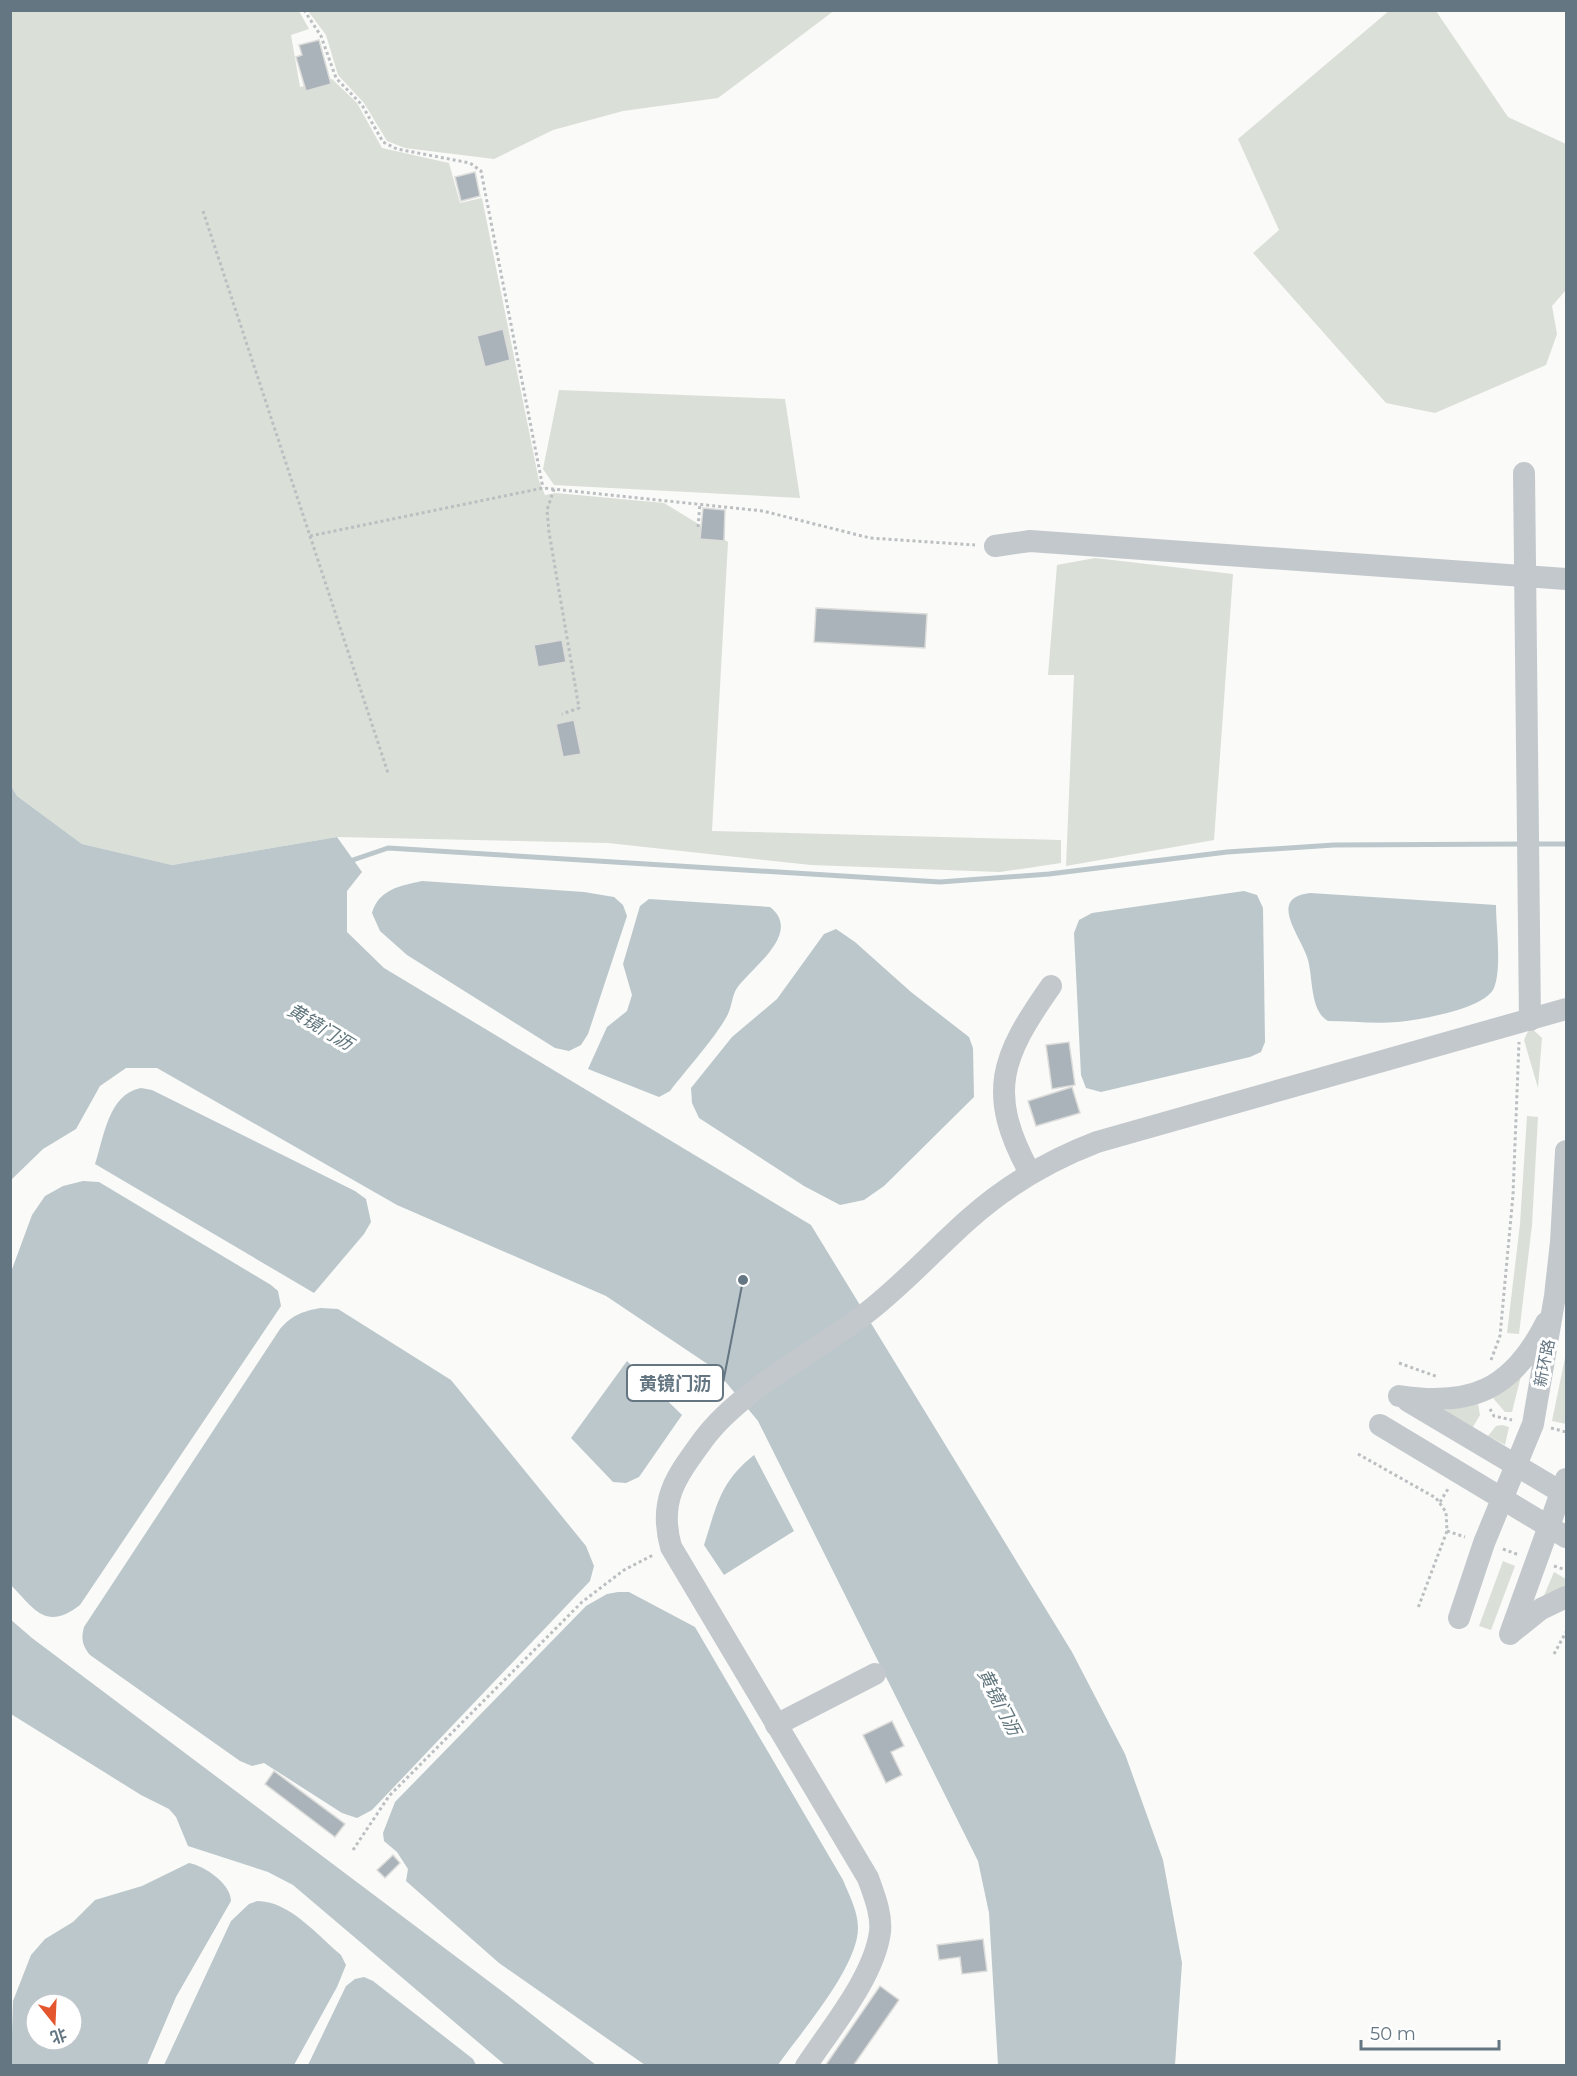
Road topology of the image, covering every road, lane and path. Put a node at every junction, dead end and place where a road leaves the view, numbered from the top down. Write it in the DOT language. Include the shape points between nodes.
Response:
graph roads {
  1 [pos="304,10"];
  2 [pos="203,211"];
  3 [pos="1524,473"];
  4 [pos="543,488"];
  5 [pos="554,489"];
  6 [pos="700,503"];
  7 [pos="698,527"];
  8 [pos="310,536"];
  9 [pos="995,546"];
  10 [pos="1525,576"];
  11 [pos="1566,579"];
  12 [pos="562,714"];
  13 [pos="388,773"];
  14 [pos="1051,986"];
  15 [pos="1566,1010"];
  16 [pos="1525,1021"];
  17 [pos="1566,1150"];
  18 [pos="1030,1173"];
  19 [pos="1561,1297"];
  20 [pos="1399,1363"];
  21 [pos="1490,1363"];
  22 [pos="1444,1379"];
  23 [pos="1380,1425"];
  24 [pos="1358,1454"];
  25 [pos="1516,1465"];
  26 [pos="1565,1489"];
  27 [pos="1503,1498"];
  28 [pos="1447,1531"];
  29 [pos="1558,1532"];
  30 [pos="1484,1543"];
  31 [pos="671,1547"];
  32 [pos="1537,1560"];
  33 [pos="1566,1570"];
  34 [pos="1566,1597"];
  35 [pos="1418,1608"];
  36 [pos="1459,1618"];
  37 [pos="1566,1632"];
  38 [pos="1554,1654"];
  39 [pos="875,1674"];
  40 [pos="776,1725"];
  41 [pos="353,1850"];
  42 [pos="806,2066"];
  1 -- 4 [label="path" via="321,36 336,78 362,105 383,142 397,149 470,163 481,171"];
  2 -- 8 [label="path"];
  3 -- 10 [label="street"];
  4 -- 5 [label="path"];
  4 -- 8 [label="path"];
  5 -- 6 [label="path"];
  5 -- 12 [label="path" via="547,510 549,532 579,708"];
  6 -- 7 [label="path"];
  6 -- 9 [label="path" via="763,511 870,538"];
  8 -- 13 [label="path"];
  9 -- 10 [label="street" via="1030,541"];
  10 -- 11 [label="street"];
  10 -- 16 [label="street"];
  14 -- 18 [label="street" via="1022,1027 1005,1074 1003,1101 1008,1126"];
  15 -- 16 [label="street"];
  16 -- 18 [label="street" via="1097,1142"];
  16 -- 21 [label="path" via="1500,1336"];
  17 -- 19 [label="street, 新环路"];
  18 -- 31 [label="street" via="971,1217 866,1313 740,1403 705,1438 667,1501 664,1525"];
  19 -- 25 [label="street, 新环路" via="1533,1424"];
  19 -- 25 [label="street" via="1523,1361 1505,1379 1481,1393 1455,1400 1399,1396"];
  20 -- 22 [label="path"];
  23 -- 27 [label="street"];
  24 -- 28 [label="path" via="1440,1502 1446,1512"];
  25 -- 26 [label="street"];
  25 -- 27 [label="street, 新环路"];
  26 -- 29 [label="street"];
  27 -- 29 [label="street"];
  27 -- 30 [label="street, 新环路"];
  28 -- 30 [label="path"];
  28 -- 35 [label="path"];
  29 -- 32 [label="street"];
  30 -- 32 [label="path"];
  30 -- 36 [label="street, 新环路"];
  31 -- 40 [label="street"];
  31 -- 41 [label="path" via="624,1570 582,1602 389,1796"];
  32 -- 33 [label="path"];
  32 -- 34 [label="street" via="1510,1634 1541,1609"];
  37 -- 38 [label="path"];
  39 -- 40 [label="street"];
  40 -- 42 [label="street" via="868,1878 877,1903 880,1930 874,1958"];
}
